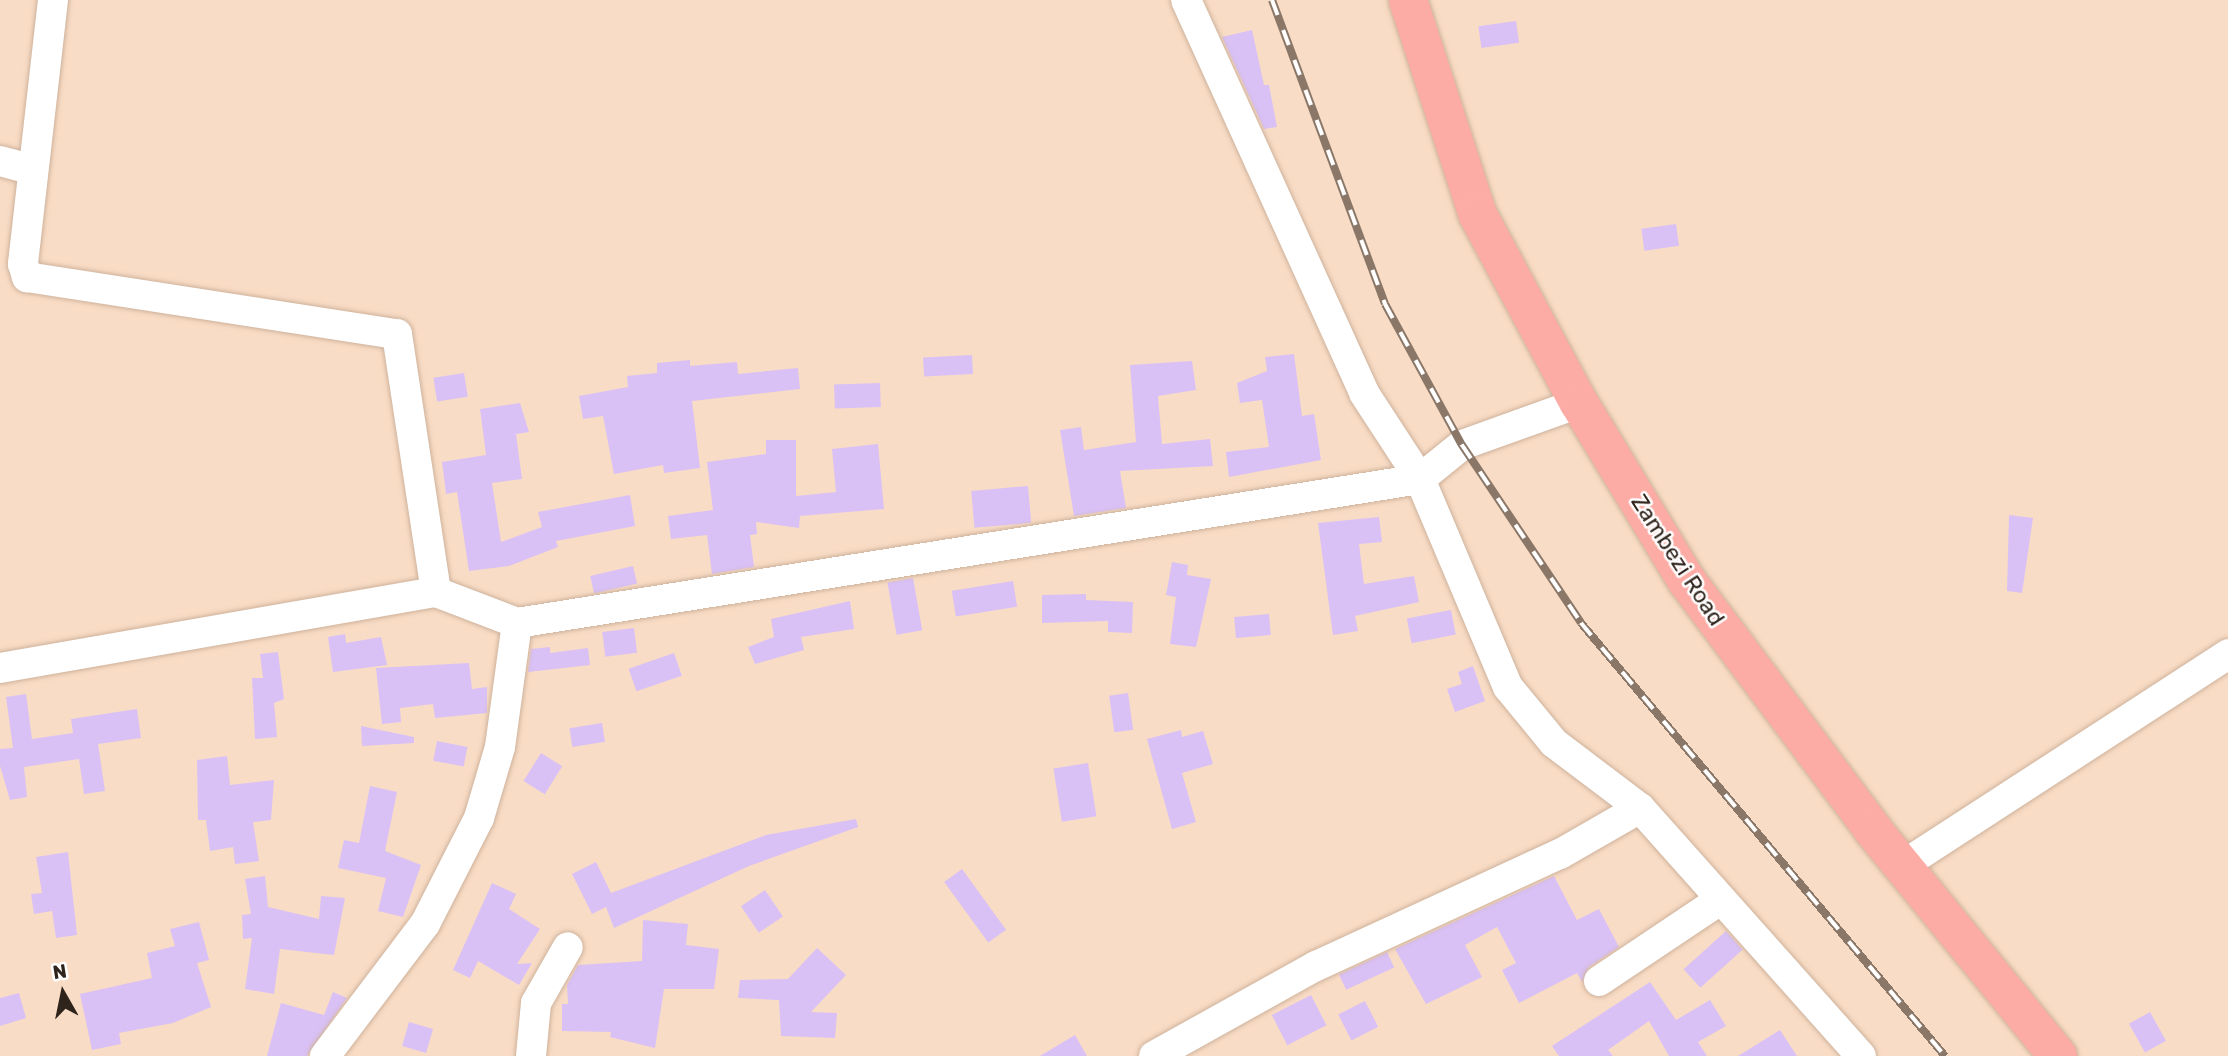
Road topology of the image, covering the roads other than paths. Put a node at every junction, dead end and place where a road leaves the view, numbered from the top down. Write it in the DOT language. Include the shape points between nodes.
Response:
graph roads {
  1 [pos="53,0"];
  2 [pos="1186,0"];
  3 [pos="1408,0"];
  4 [pos="0,161"];
  5 [pos="33,170"];
  6 [pos="1579,403"];
  7 [pos="1420,479"];
  8 [pos="436,592"];
  9 [pos="517,623"];
  10 [pos="2228,654"];
  11 [pos="0,668"];
  12 [pos="1640,808"];
  13 [pos="1902,866"];
  14 [pos="1720,900"];
  15 [pos="568,947"];
  16 [pos="1599,981"];
  17 [pos="325,1056"];
  18 [pos="531,1056"];
  19 [pos="1154,1056"];
  20 [pos="1860,1056"];
  21 [pos="2058,1056"];
  1 -- 5 [label="street"];
  2 -- 7 [label="street" via="1231,111 1364,393"];
  3 -- 6 [label="main road, Zambezi Road" via="1478,215"];
  4 -- 5 [label="street"];
  5 -- 8 [label="street" via="23,264 27,277 397,334"];
  6 -- 7 [label="street" via="1462,445"];
  6 -- 13 [label="main road, Zambezi Road" via="1687,581"];
  7 -- 9 [label="street"];
  7 -- 12 [label="street" via="1508,687 1554,743"];
  8 -- 9 [label="street"];
  8 -- 11 [label="street"];
  9 -- 17 [label="street" via="500,747 479,818 425,924"];
  10 -- 13 [label="street"];
  12 -- 14 [label="street"];
  12 -- 19 [label="street" via="1560,854 1328,960"];
  13 -- 21 [label="main road, Zambezi Road"];
  14 -- 16 [label="street"];
  14 -- 20 [label="street"];
  15 -- 18 [label="street" via="536,1003"];
}
